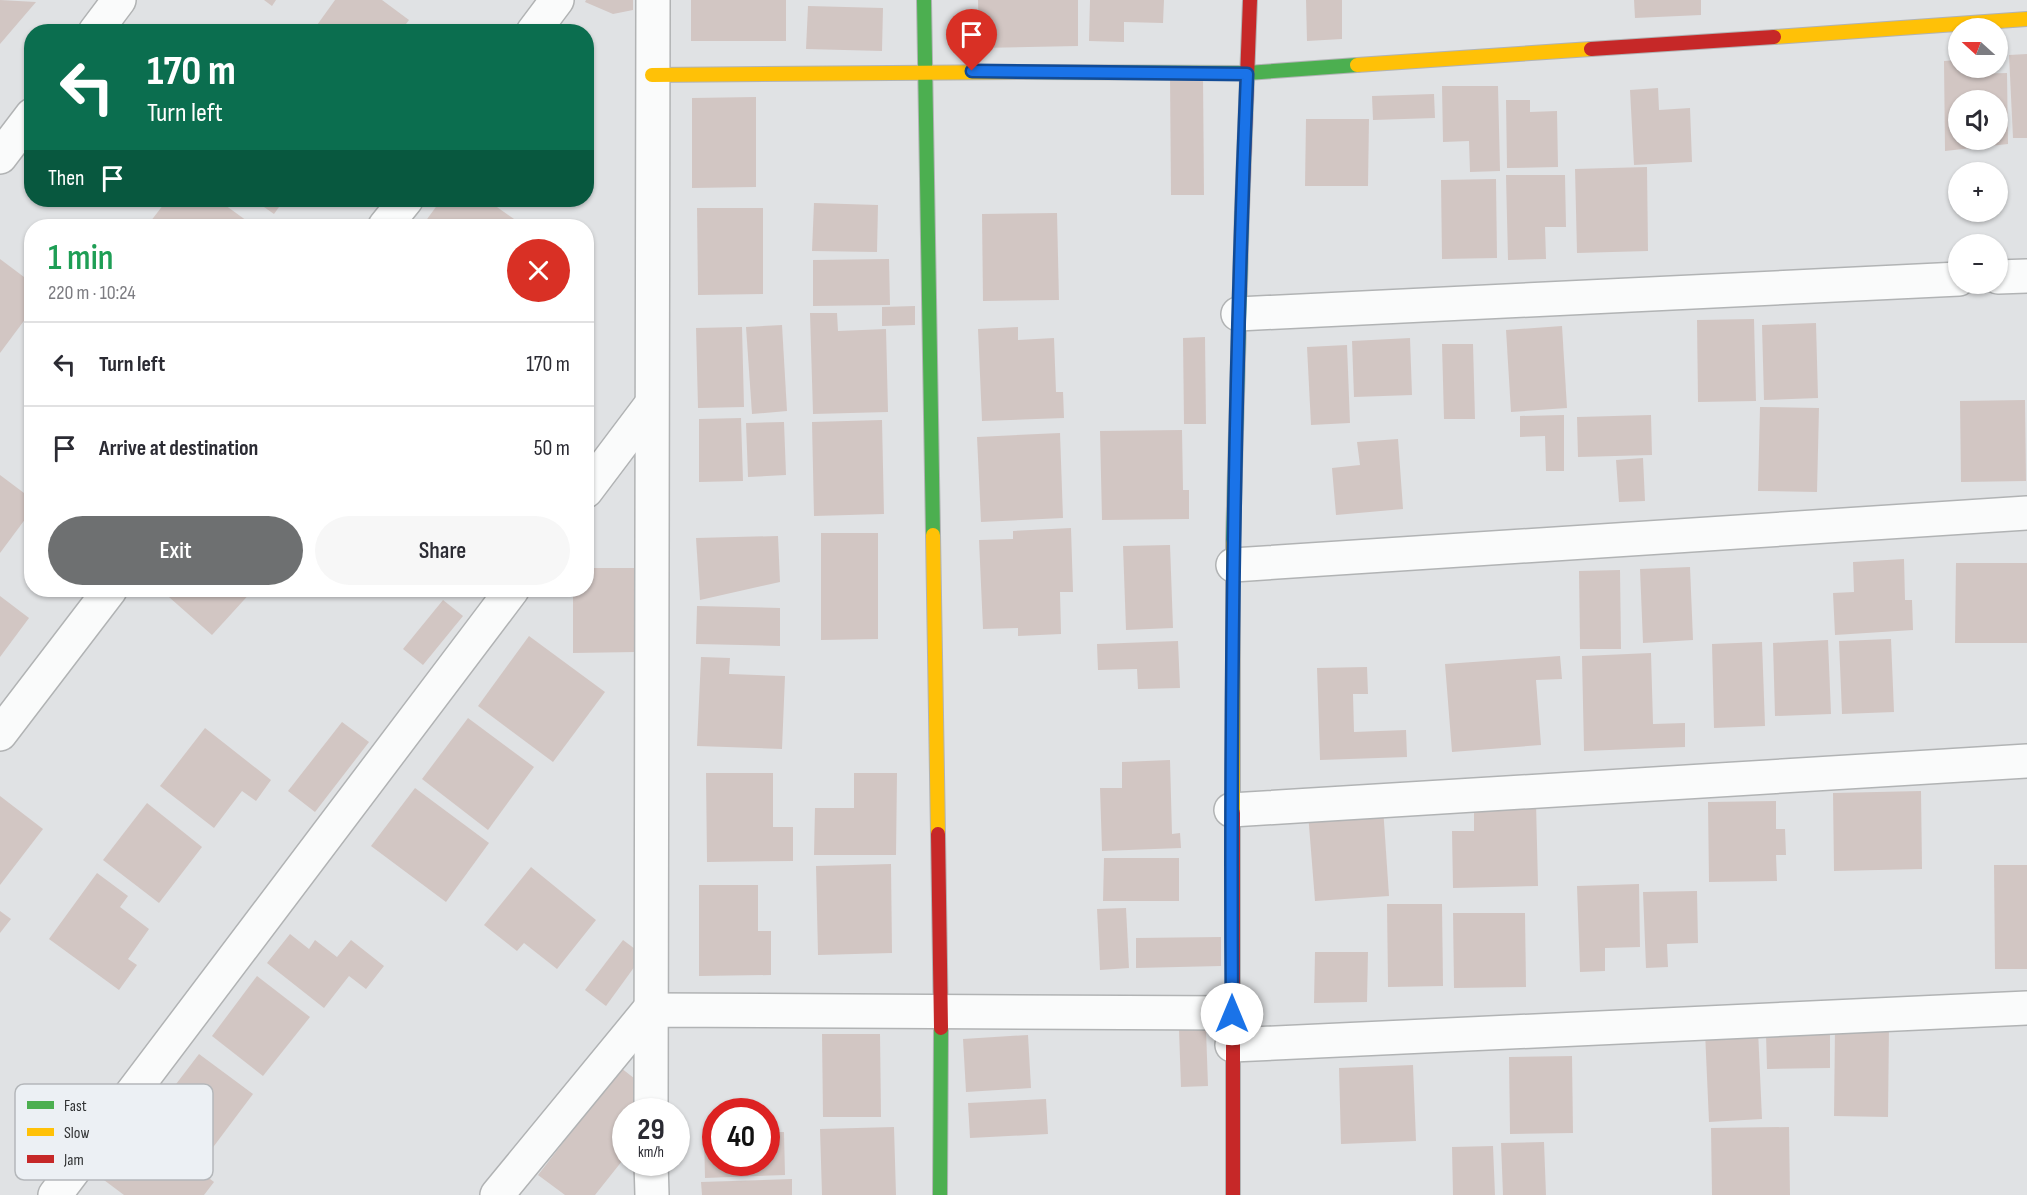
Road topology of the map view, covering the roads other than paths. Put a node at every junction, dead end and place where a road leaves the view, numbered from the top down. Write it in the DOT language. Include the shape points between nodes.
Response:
graph roads {
  1 [pos="119,0"];
  2 [pos="557,0"];
  3 [pos="652,0"];
  4 [pos="924,0"];
  5 [pos="1250,0"];
  6 [pos="2027,19"];
  7 [pos="101,24"];
  8 [pos="539,24"];
  9 [pos="926,71"];
  10 [pos="1247,74"];
  11 [pos="652,75"];
  12 [pos="24,126"];
  13 [pos="0,157"];
  14 [pos="400,207"];
  15 [pos="391,219"];
  16 [pos="2027,276"];
  17 [pos="2008,277"];
  18 [pos="1948,280"];
  19 [pos="1238,314"];
  20 [pos="650,406"];
  21 [pos="594,480"];
  22 [pos="2027,513"];
  23 [pos="1233,565"];
  24 [pos="105,597"];
  25 [pos="507,597"];
  26 [pos="0,734"];
  27 [pos="2027,760"];
  28 [pos="1231,810"];
  29 [pos="2027,1008"];
  30 [pos="649,1010"];
  31 [pos="941,1012"];
  32 [pos="1232,1029"];
  33 [pos="139,1084"];
  34 [pos="651,1098"];
  35 [pos="651,1176"];
  36 [pos="66,1180"];
  37 [pos="55,1195"];
  38 [pos="497,1195"];
  39 [pos="652,1195"];
  40 [pos="940,1195"];
  41 [pos="1233,1195"];
  1 -- 7 [label="street"];
  2 -- 8 [label="street"];
  3 -- 11 [label="street"];
  4 -- 9 [label="street"];
  5 -- 10 [label="street"];
  6 -- 10 [label="street"];
  9 -- 10 [label="street"];
  9 -- 11 [label="street"];
  9 -- 31 [label="street"];
  10 -- 19 [label="street"];
  11 -- 20 [label="street"];
  12 -- 13 [label="street"];
  14 -- 15 [label="street"];
  16 -- 17 [label="street"];
  18 -- 19 [label="street"];
  19 -- 23 [label="street"];
  20 -- 21 [label="street"];
  20 -- 30 [label="street"];
  22 -- 23 [label="street"];
  23 -- 28 [label="street"];
  24 -- 26 [label="street"];
  25 -- 33 [label="street"];
  27 -- 28 [label="street"];
  28 -- 32 [label="street"];
  29 -- 32 [label="street"];
  30 -- 31 [label="street"];
  30 -- 34 [label="street"];
  30 -- 38 [label="street"];
  31 -- 32 [label="street"];
  31 -- 40 [label="street"];
  32 -- 41 [label="street"];
  35 -- 39 [label="street"];
  36 -- 37 [label="street"];
}
